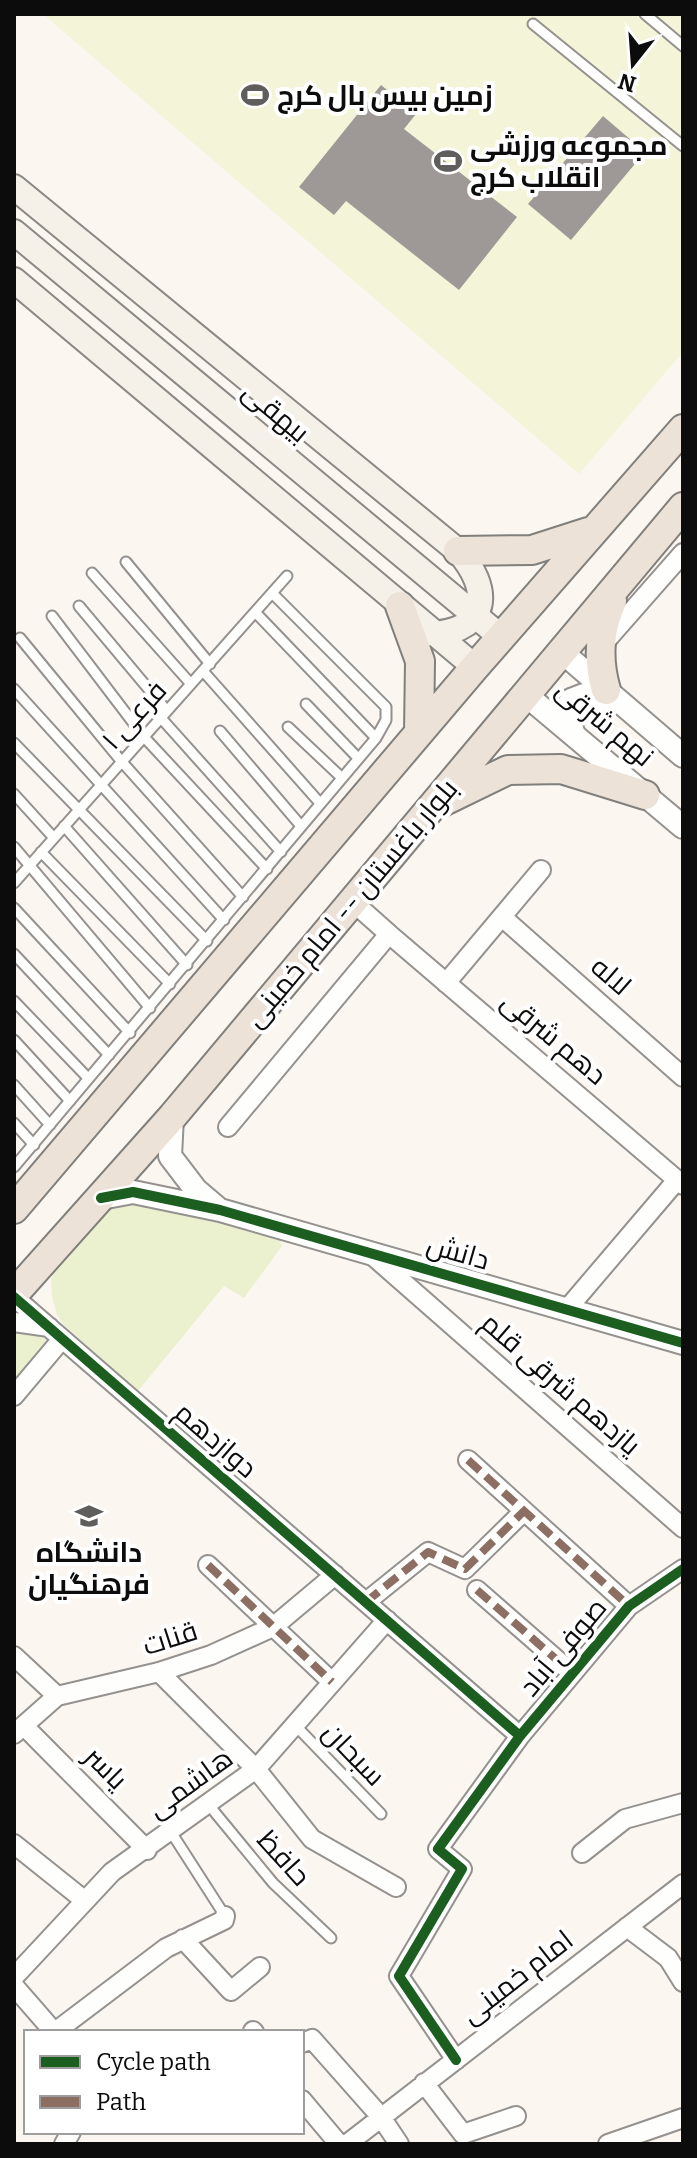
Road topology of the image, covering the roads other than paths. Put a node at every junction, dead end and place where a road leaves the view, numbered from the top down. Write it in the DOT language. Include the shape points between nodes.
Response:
graph roads {
  1 [pos="645,14"];
  2 [pos="533,24"];
  3 [pos="683,46"];
  4 [pos="683,146"];
  5 [pos="14,187"];
  6 [pos="14,232"];
  7 [pos="14,280"];
  8 [pos="683,429"];
  9 [pos="683,507"];
  10 [pos="593,530"];
  11 [pos="458,551"];
  12 [pos="683,553"];
  13 [pos="126,562"];
  14 [pos="92,573"];
  15 [pos="287,576"];
  16 [pos="621,581"];
  17 [pos="272,593"];
  18 [pos="79,606"];
  19 [pos="400,606"];
  20 [pos="255,612"];
  21 [pos="52,616"];
  22 [pos="473,616"];
  23 [pos="433,634"];
  24 [pos="501,637"];
  25 [pos="20,638"];
  26 [pos="600,646"];
  27 [pos="562,652"];
  28 [pos="475,667"];
  29 [pos="207,668"];
  30 [pos="191,684"];
  31 [pos="14,689"];
  32 [pos="526,695"];
  33 [pos="614,697"];
  34 [pos="306,704"];
  35 [pos="164,714"];
  36 [pos="288,727"];
  37 [pos="220,731"];
  38 [pos="419,732"];
  39 [pos="575,736"];
  40 [pos="144,737"];
  41 [pos="376,738"];
  42 [pos="14,743"];
  43 [pos="683,756"];
  44 [pos="358,758"];
  45 [pos="122,762"];
  46 [pos="341,777"];
  47 [pos="101,785"];
  48 [pos="14,794"];
  49 [pos="645,795"];
  50 [pos="319,802"];
  51 [pos="428,809"];
  52 [pos="79,810"];
  53 [pos="64,826"];
  54 [pos="301,826"];
  55 [pos="683,827"];
  56 [pos="54,838"];
  57 [pos="14,847"];
  58 [pos="41,852"];
  59 [pos="281,852"];
  60 [pos="28,867"];
  61 [pos="267,869"];
  62 [pos="541,870"];
  63 [pos="14,883"];
  64 [pos="243,897"];
  65 [pos="353,902"];
  66 [pos="14,908"];
  67 [pos="502,917"];
  68 [pos="224,920"];
  69 [pos="389,934"];
  70 [pos="207,941"];
  71 [pos="14,954"];
  72 [pos="187,965"];
  73 [pos="446,983"];
  74 [pos="170,984"];
  75 [pos="14,1001"];
  76 [pos="150,1008"];
  77 [pos="130,1033"];
  78 [pos="14,1040"];
  79 [pos="109,1055"];
  80 [pos="683,1077"];
  81 [pos="88,1078"];
  82 [pos="14,1085"];
  83 [pos="70,1101"];
  84 [pos="172,1117"];
  85 [pos="14,1123"];
  86 [pos="50,1125"];
  87 [pos="228,1127"];
  88 [pos="34,1145"];
  89 [pos="14,1167"];
  90 [pos="680,1182"];
  91 [pos="101,1198"];
  92 [pos="14,1209"];
  93 [pos="220,1210"];
  94 [pos="366,1251"];
  95 [pos="49,1255"];
  96 [pos="14,1296"];
  97 [pos="568,1308"];
  98 [pos="14,1322"];
  99 [pos="56,1333"];
  100 [pos="683,1343"];
  101 [pos="14,1396"];
  102 [pos="468,1460"];
  103 [pos="524,1511"];
  104 [pos="683,1528"];
  105 [pos="208,1565"];
  106 [pos="683,1569"];
  107 [pos="335,1575"];
  108 [pos="477,1590"];
  109 [pos="366,1602"];
  110 [pos="629,1606"];
  111 [pos="387,1620"];
  112 [pos="273,1627"];
  113 [pos="14,1656"];
  114 [pos="159,1672"];
  115 [pos="572,1673"];
  116 [pos="332,1682"];
  117 [pos="57,1696"];
  118 [pos="295,1725"];
  119 [pos="20,1730"];
  120 [pos="520,1736"];
  121 [pos="256,1769"];
  122 [pos="683,1803"];
  123 [pos="208,1804"];
  124 [pos="381,1814"];
  125 [pos="171,1832"];
  126 [pos="14,1844"];
  127 [pos="147,1850"];
  128 [pos="582,1853"];
  129 [pos="683,1884"];
  130 [pos="396,1887"];
  131 [pos="84,1900"];
  132 [pos="225,1916"];
  133 [pos="627,1927"];
  134 [pos="331,1938"];
  135 [pos="183,1939"];
  136 [pos="260,1967"];
  137 [pos="14,1977"];
  138 [pos="683,1982"];
  139 [pos="14,1986"];
  140 [pos="52,2030"];
  141 [pos="57,2030"];
  142 [pos="307,2041"];
  143 [pos="456,2060"];
  144 [pos="424,2083"];
  145 [pos="304,2102"];
  146 [pos="516,2116"];
  147 [pos="381,2117"];
  148 [pos="683,2118"];
  149 [pos="339,2144"];
  150 [pos="347,2144"];
  151 [pos="399,2144"];
  152 [pos="608,2144"];
  1 -- 3 [label="lane"];
  2 -- 4 [label="lane"];
  5 -- 11 [label="main road, بیهقی"];
  6 -- 22 [label="main road, بیهقی"];
  7 -- 19 [label="main road"];
  8 -- 10 [label="main road, بلوار باغستان -- امام خمینی"];
  9 -- 16 [label="main road, بلوار باغستان -- امام خمینی"];
  10 -- 11 [label="main road" via="532,550"];
  10 -- 24 [label="main road, بلوار باغستان -- امام خمینی"];
  11 -- 22 [label="main road, بیهقی" via="481,586"];
  12 -- 26 [label="street"];
  13 -- 29 [label="lane"];
  14 -- 30 [label="lane"];
  15 -- 17 [label="lane, ۱ فرعی"];
  16 -- 26 [label="main road"];
  16 -- 27 [label="main road, بلوار باغستان -- امام خمینی"];
  17 -- 20 [label="lane, ۱ فرعی"];
  17 -- 41 [label="lane" via="386,707"];
  18 -- 35 [label="lane"];
  19 -- 23 [label="main road"];
  19 -- 38 [label="main road" via="420,661"];
  20 -- 29 [label="lane, ۱ فرعی"];
  20 -- 41 [label="lane"];
  21 -- 40 [label="lane"];
  22 -- 23 [label="main road" via="458,630"];
  22 -- 24 [label="main road, بیهقی"];
  23 -- 28 [label="main road"];
  24 -- 28 [label="main road, بلوار باغستان -- امام خمینی"];
  25 -- 45 [label="lane"];
  26 -- 33 [label="main road"];
  27 -- 32 [label="main road, بلوار باغستان -- امام خمینی"];
  27 -- 33 [label="street, نهم شرقی"];
  28 -- 38 [label="main road, بلوار باغستان -- امام خمینی"];
  29 -- 30 [label="lane, ۱ فرعی"];
  29 -- 50 [label="lane"];
  30 -- 35 [label="lane, ۱ فرعی"];
  31 -- 47 [label="lane"];
  32 -- 39 [label="street, نهم شرقی"];
  32 -- 51 [label="main road, بلوار باغستان -- امام خمینی"];
  33 -- 39 [label="street" via="584,695 571,700 566,711"];
  33 -- 43 [label="street, نهم شرقی"];
  34 -- 44 [label="lane"];
  35 -- 40 [label="lane, ۱ فرعی"];
  35 -- 59 [label="lane"];
  36 -- 46 [label="lane"];
  37 -- 54 [label="lane"];
  38 -- 92 [label="main road, بلوار باغستان -- امام خمینی"];
  39 -- 49 [label="street, نهم شرقی"];
  40 -- 45 [label="lane, ۱ فرعی"];
  40 -- 61 [label="lane"];
  41 -- 44 [label="lane"];
  42 -- 52 [label="lane"];
  44 -- 46 [label="lane"];
  45 -- 47 [label="lane, ۱ فرعی"];
  45 -- 64 [label="lane"];
  46 -- 50 [label="lane"];
  47 -- 52 [label="lane, ۱ فرعی"];
  47 -- 68 [label="lane"];
  48 -- 56 [label="lane"];
  49 -- 51 [label="main road" via="561,769 508,770"];
  49 -- 55 [label="street, نهم شرقی"];
  50 -- 54 [label="lane"];
  51 -- 65 [label="main road, بلوار باغستان -- امام خمینی"];
  52 -- 53 [label="lane, ۱ فرعی"];
  52 -- 70 [label="lane"];
  53 -- 56 [label="lane, ۱ فرعی"];
  53 -- 72 [label="lane"];
  54 -- 59 [label="lane"];
  56 -- 58 [label="lane, ۱ فرعی"];
  57 -- 60 [label="lane"];
  58 -- 60 [label="lane, ۱ فرعی"];
  58 -- 74 [label="lane"];
  59 -- 61 [label="lane"];
  60 -- 63 [label="lane, ۱ فرعی"];
  60 -- 76 [label="lane"];
  61 -- 64 [label="lane"];
  62 -- 67 [label="street"];
  64 -- 68 [label="lane"];
  65 -- 69 [label="street, دهم شرقی"];
  65 -- 84 [label="main road, بلوار باغستان -- امام خمینی"];
  66 -- 77 [label="lane"];
  67 -- 73 [label="street"];
  67 -- 80 [label="street, لاله"];
  68 -- 70 [label="lane"];
  69 -- 73 [label="street, دهم شرقی"];
  69 -- 87 [label="street"];
  70 -- 72 [label="lane"];
  71 -- 79 [label="lane"];
  72 -- 74 [label="lane"];
  73 -- 90 [label="street, دهم شرقی"];
  74 -- 76 [label="lane"];
  75 -- 81 [label="lane"];
  76 -- 77 [label="lane"];
  77 -- 79 [label="lane"];
  78 -- 83 [label="lane"];
  79 -- 81 [label="lane"];
  81 -- 83 [label="lane"];
  82 -- 86 [label="lane"];
  83 -- 86 [label="lane"];
  84 -- 91 [label="main road, بلوار باغستان -- امام خمینی"];
  84 -- 93 [label="street, دانش" via="170,1156 196,1190"];
  85 -- 88 [label="lane"];
  86 -- 88 [label="lane"];
  88 -- 89 [label="lane"];
  90 -- 97 [label="street"];
  91 -- 93 [label="street" via="133,1192"];
  91 -- 95 [label="main road, بلوار باغستان -- امام خمینی"];
  93 -- 94 [label="street, دانش"];
  94 -- 97 [label="street, دانش"];
  94 -- 104 [label="street, یازدهم شرقی قلم"];
  95 -- 96 [label="main road, بلوار باغستان -- امام خمینی"];
  95 -- 99 [label="street" via="36,1299"];
  96 -- 99 [label="street, دوازدهم"];
  97 -- 100 [label="street, دانش"];
  98 -- 99 [label="street"];
  99 -- 101 [label="street"];
  99 -- 107 [label="street, دوازدهم"];
  102 -- 103 [label="street"];
  103 -- 109 [label="street" via="465,1569 428,1552"];
  103 -- 110 [label="street"];
  105 -- 112 [label="street"];
  106 -- 110 [label="street, صوفی آباد"];
  107 -- 109 [label="street, دوازدهم"];
  107 -- 112 [label="street, قنات"];
  108 -- 115 [label="street"];
  109 -- 111 [label="street, دوازدهم"];
  110 -- 115 [label="street, صوفی آباد"];
  111 -- 116 [label="street, هاشمی"];
  111 -- 120 [label="street, دوازدهم"];
  112 -- 114 [label="street, قنات"];
  112 -- 116 [label="street"];
  113 -- 117 [label="street"];
  114 -- 117 [label="street, قنات"];
  114 -- 121 [label="street"];
  115 -- 120 [label="street, صوفی آباد"];
  116 -- 118 [label="street, هاشمی"];
  117 -- 119 [label="street"];
  118 -- 121 [label="street, هاشمی"];
  118 -- 124 [label="lane, سبحان"];
  119 -- 127 [label="street, یاسر"];
  120 -- 143 [label="street, صوفی آباد" via="438,1849 462,1869 399,1976"];
  121 -- 123 [label="street, هاشمی"];
  121 -- 130 [label="street" via="312,1839"];
  122 -- 128 [label="street" via="625,1819"];
  123 -- 125 [label="street, هاشمی"];
  123 -- 134 [label="lane, حافظ" via="273,1883"];
  125 -- 127 [label="street, هاشمی"];
  125 -- 132 [label="lane"];
  126 -- 131 [label="street"];
  127 -- 131 [label="street, هاشمی" via="112,1872"];
  129 -- 133 [label="street, امام خمینی"];
  131 -- 137 [label="street, هاشمی"];
  132 -- 135 [label="street"];
  133 -- 138 [label="street" via="668,1958"];
  133 -- 143 [label="street, امام خمینی"];
  135 -- 136 [label="street" via="231,1991"];
  135 -- 141 [label="street"];
  139 -- 140 [label="street"];
  142 -- 147 [label="street"];
  143 -- 144 [label="street, امام خمینی"];
  144 -- 146 [label="street" via="463,2134"];
  144 -- 147 [label="street, امام خمینی"];
  145 -- 149 [label="street"];
  147 -- 150 [label="street, امام خمینی"];
  147 -- 151 [label="street"];
  148 -- 152 [label="street"];
}
